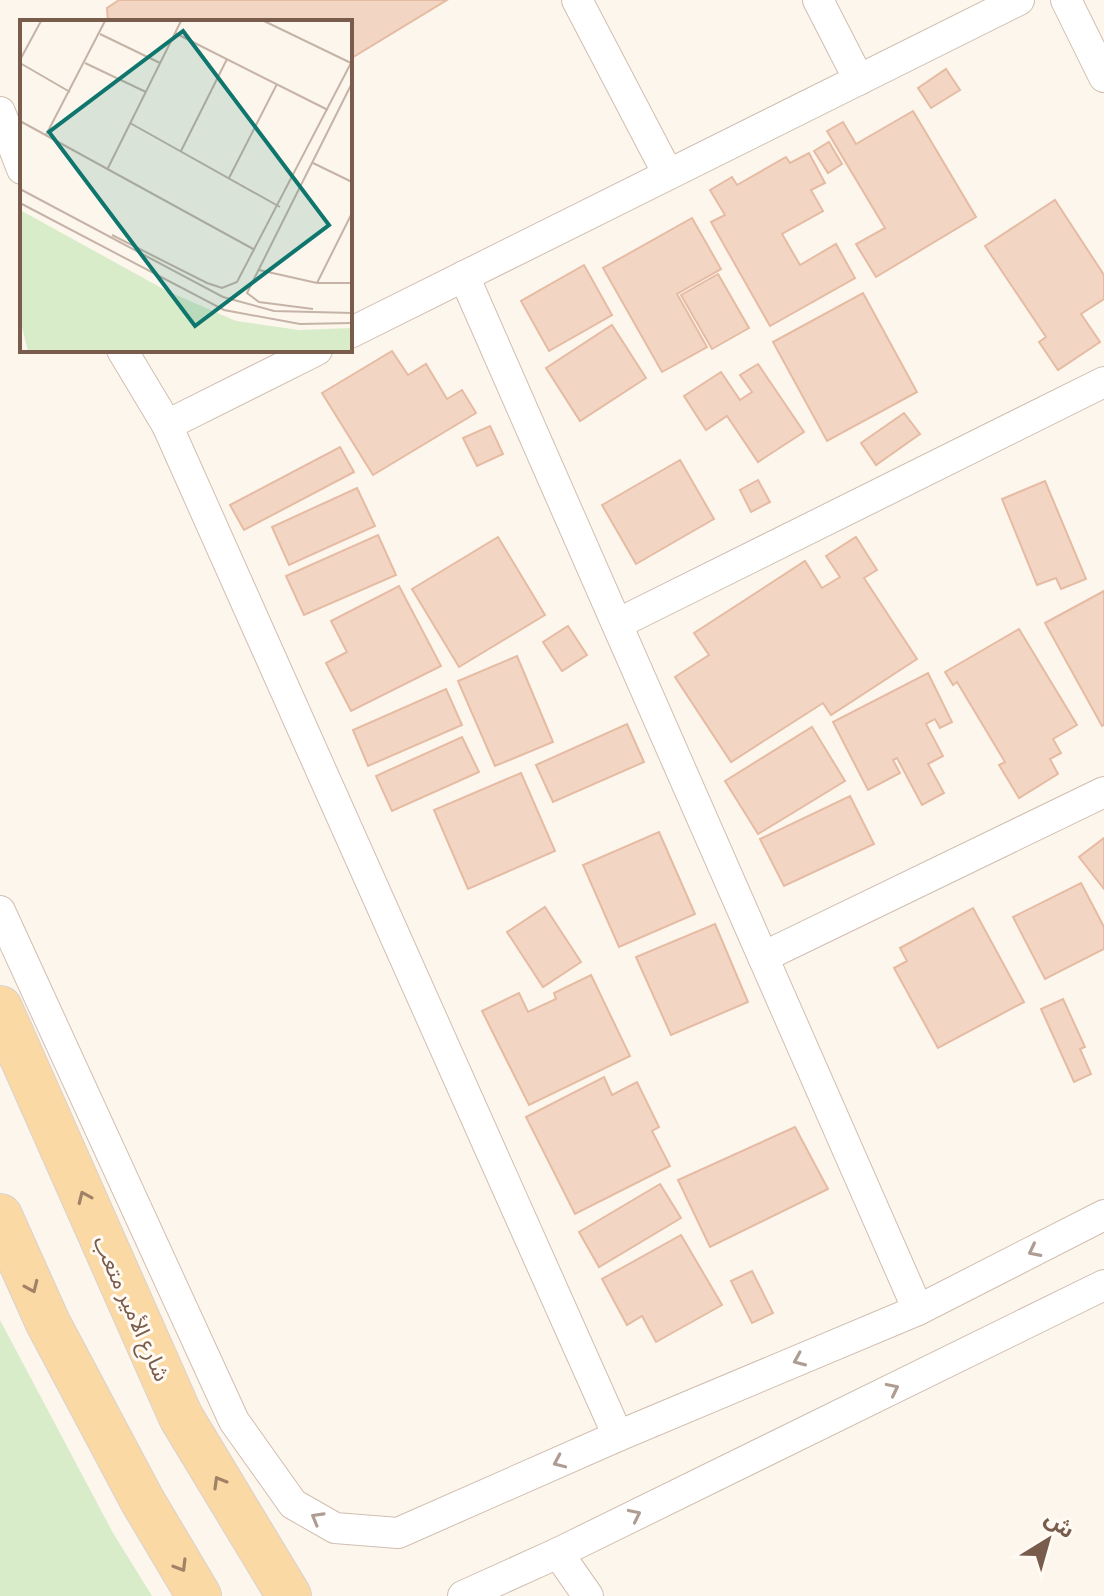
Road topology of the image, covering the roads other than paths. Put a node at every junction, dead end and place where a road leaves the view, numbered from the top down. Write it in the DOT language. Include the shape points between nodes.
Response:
graph roads {
  1 [pos="577,0"];
  2 [pos="818,0"];
  3 [pos="1019,0"];
  4 [pos="1066,0"];
  5 [pos="1104,77"];
  6 [pos="859,80"];
  7 [pos="0,112"];
  8 [pos="20,164"];
  9 [pos="668,174"];
  10 [pos="464,276"];
  11 [pos="352,332"];
  12 [pos="123,352"];
  13 [pos="313,352"];
  14 [pos="1104,382"];
  15 [pos="167,425"];
  16 [pos="617,624"];
  17 [pos="1104,792"];
  18 [pos="0,911"];
  19 [pos="763,957"];
  20 [pos="0,1008"];
  21 [pos="1104,1215"];
  22 [pos="0,1216"];
  23 [pos="1104,1285"];
  24 [pos="918,1310"];
  25 [pos="618,1436"];
  26 [pos="558,1553"];
  27 [pos="199,1596"];
  28 [pos="289,1596"];
  29 [pos="463,1596"];
  30 [pos="588,1596"];
  1 -- 9 [label="street"];
  2 -- 6 [label="street"];
  3 -- 6 [label="street"];
  4 -- 5 [label="street"];
  6 -- 9 [label="street"];
  7 -- 8 [label="street"];
  9 -- 10 [label="street"];
  10 -- 11 [label="street"];
  10 -- 16 [label="street"];
  12 -- 15 [label="street"];
  13 -- 15 [label="street"];
  14 -- 16 [label="street"];
  15 -- 25 [label="street"];
  16 -- 19 [label="street"];
  17 -- 19 [label="street"];
  25 -- 18 [label="street, one-way" via="398,1533 335,1528 293,1504 234,1421"];
  19 -- 24 [label="street"];
  28 -- 20 [label="main road, شارع الأمير متعب, one-way" via="181,1417"];
  21 -- 24 [label="street, one-way"];
  22 -- 27 [label="main road, one-way" via="48,1323"];
  26 -- 23 [label="street, one-way"];
  24 -- 25 [label="street, one-way"];
  26 -- 29 [label="street"];
  26 -- 30 [label="street"];
}
